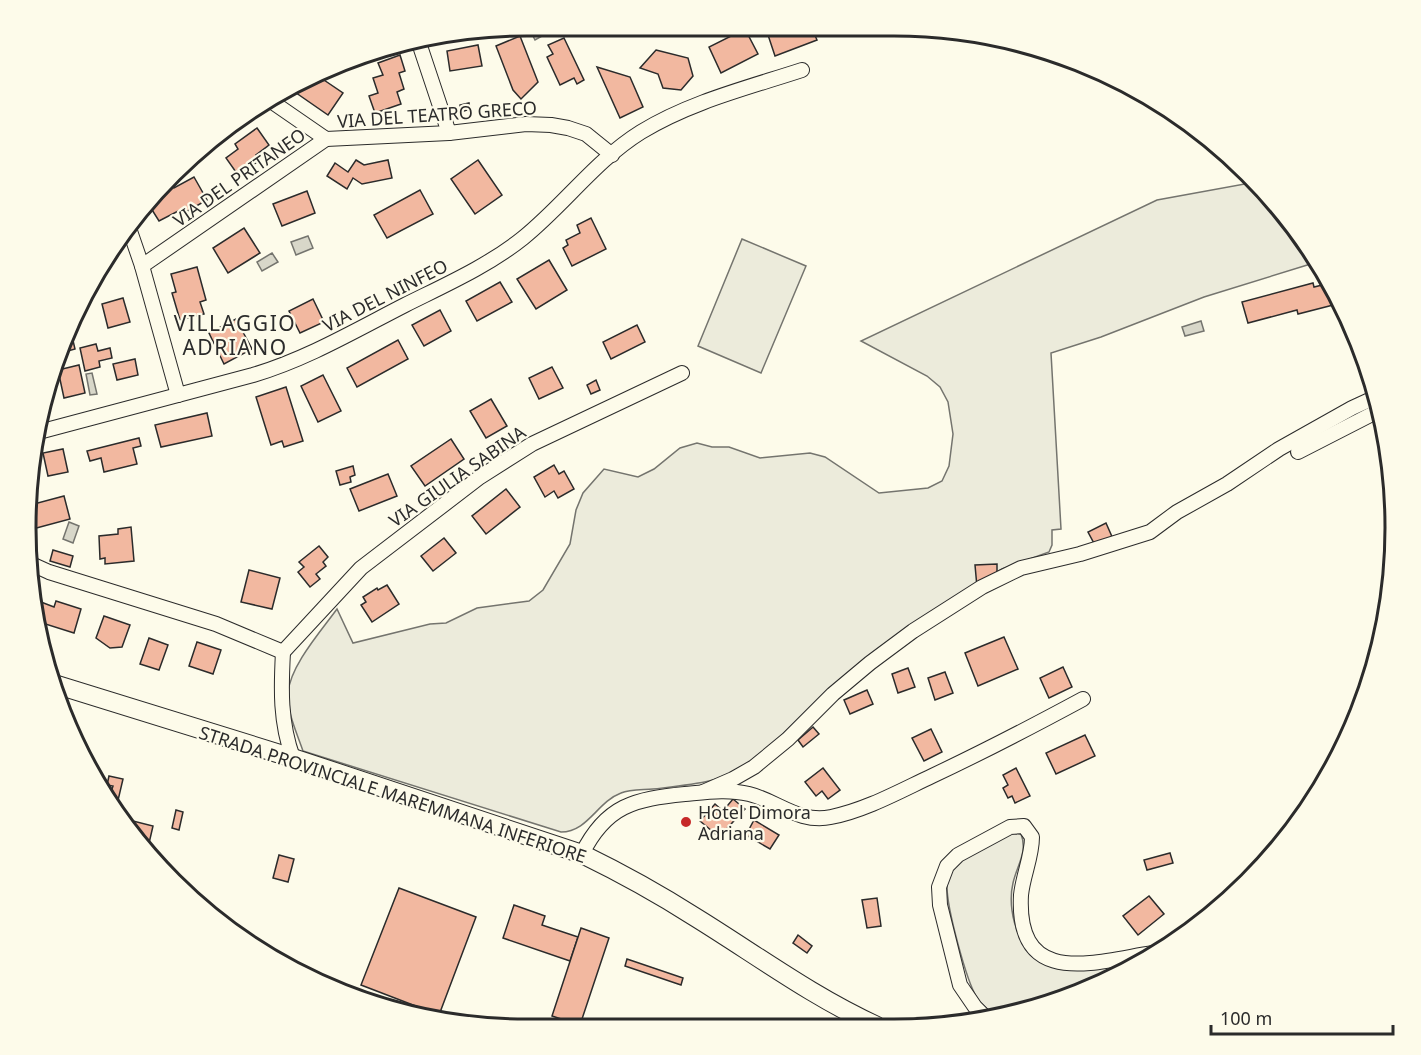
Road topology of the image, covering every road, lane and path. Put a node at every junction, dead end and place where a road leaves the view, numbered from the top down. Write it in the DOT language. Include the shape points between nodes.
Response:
graph roads {
  1 [pos="421,48"];
  2 [pos="802,70"];
  3 [pos="277,105"];
  4 [pos="449,133"];
  5 [pos="326,139"];
  6 [pos="612,154"];
  7 [pos="132,236"];
  8 [pos="142,266"];
  9 [pos="682,373"];
  10 [pos="178,395"];
  11 [pos="1368,401"];
  12 [pos="1372,414"];
  13 [pos="45,430"];
  14 [pos="1298,452"];
  15 [pos="38,567"];
  16 [pos="283,652"];
  17 [pos="63,687"];
  18 [pos="1083,699"];
  19 [pos="293,758"];
  20 [pos="703,792"];
  21 [pos="582,854"];
  22 [pos="1133,956"];
  23 [pos="980,1011"];
  24 [pos="865,1019"];
  1 -- 4 [label="street"];
  2 -- 6 [label="street, VIA DEL NINFEO" via="680,112 640,133"];
  3 -- 5 [label="street, VIA DEL TEATRO GRECO"];
  4 -- 5 [label="street, VIA DEL TEATRO GRECO"];
  4 -- 6 [label="street, VIA DEL TEATRO GRECO" via="526,124 563,127 586,134"];
  5 -- 8 [label="street, VIA DEL PRITANEO"];
  6 -- 10 [label="street, VIA DEL NINFEO" via="530,233 477,269 289,363"];
  7 -- 8 [label="street"];
  8 -- 10 [label="street"];
  9 -- 16 [label="street, VIA GIULIA SABINA" via="532,444 480,477 365,564"];
  10 -- 13 [label="street, VIA DEL NINFEO"];
  11 -- 20 [label="street" via="1279,449 1150,532 1022,568 982,587 870,663 754,767"];
  12 -- 14 [label="street"];
  15 -- 16 [label="street" via="216,624"];
  16 -- 19 [label="street" via="282,713"];
  17 -- 19 [label="main road, STRADA PROVINCIALE MAREMMANA INFERIORE"];
  18 -- 20 [label="street" via="884,799 830,818 801,816 750,794"];
  19 -- 21 [label="main road, STRADA PROVINCIALE MAREMMANA INFERIORE"];
  20 -- 21 [label="street" via="647,799 617,810 595,831"];
  21 -- 24 [label="main road, STRADA PROVINCIALE MAREMMANA INFERIORE"];
  22 -- 23 [label="street" via="1070,964 1053,961 1031,944 1021,905 1032,837 1024,826 1010,827 954,858 939,887 958,979"];
}
